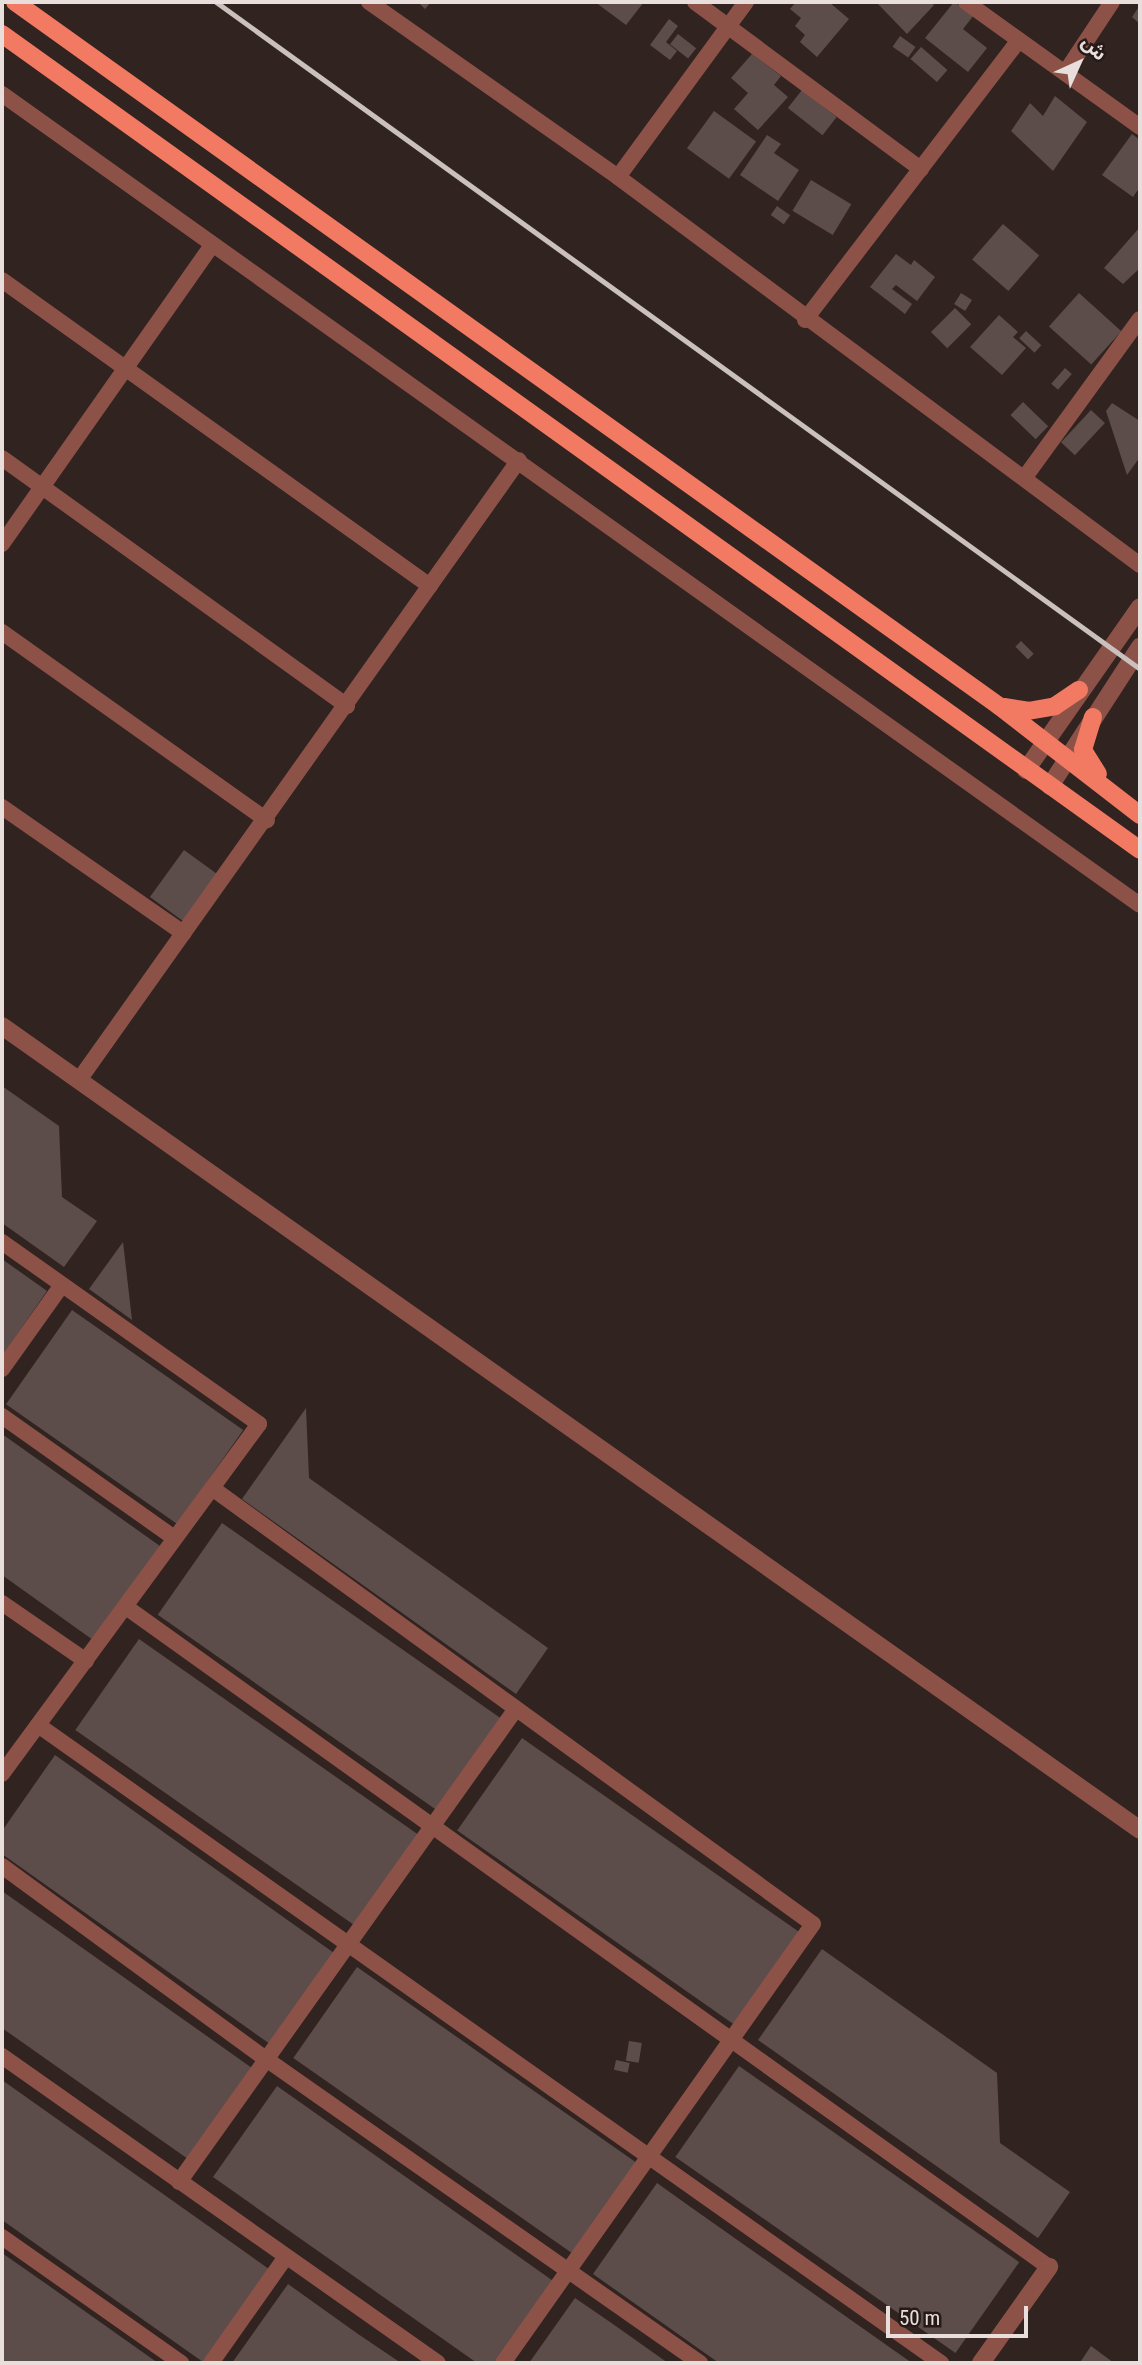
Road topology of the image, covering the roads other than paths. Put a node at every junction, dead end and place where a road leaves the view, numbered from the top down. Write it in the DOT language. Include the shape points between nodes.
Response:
graph roads {
  1 [pos="15,2"];
  2 [pos="28,2"];
  3 [pos="369,2"];
  4 [pos="695,2"];
  5 [pos="746,2"];
  6 [pos="966,2"];
  7 [pos="1112,2"];
  8 [pos="43,20"];
  9 [pos="728,26"];
  10 [pos="2,34"];
  11 [pos="1019,40"];
  12 [pos="1065,73"];
  13 [pos="2,94"];
  14 [pos="1140,127"];
  15 [pos="921,169"];
  16 [pos="618,177"];
  17 [pos="212,245"];
  18 [pos="2,280"];
  19 [pos="1140,319"];
  20 [pos="806,320"];
  21 [pos="125,369"];
  22 [pos="2,458"];
  23 [pos="519,460"];
  24 [pos="1025,477"];
  25 [pos="41,487"];
  26 [pos="2,544"];
  27 [pos="1140,565"];
  28 [pos="430,586"];
  29 [pos="1140,607"];
  30 [pos="2,632"];
  31 [pos="1140,647"];
  32 [pos="1079,690"];
  33 [pos="347,706"];
  34 [pos="999,706"];
  35 [pos="1093,718"];
  36 [pos="1044,740"];
  37 [pos="1068,758"];
  38 [pos="1026,770"];
  39 [pos="1050,786"];
  40 [pos="1123,802"];
  41 [pos="2,807"];
  42 [pos="1140,814"];
  43 [pos="267,820"];
  44 [pos="1140,850"];
  45 [pos="1140,905"];
  46 [pos="183,933"];
  47 [pos="2,1026"];
  48 [pos="79,1080"];
  49 [pos="2,1242"];
  50 [pos="62,1285"];
  51 [pos="2,1369"];
  52 [pos="2,1416"];
  53 [pos="212,1488"];
  54 [pos="174,1538"];
  55 [pos="2,1603"];
  56 [pos="126,1607"];
  57 [pos="86,1661"];
  58 [pos="515,1710"];
  59 [pos="38,1725"];
  60 [pos="2,1774"];
  61 [pos="432,1825"];
  62 [pos="1140,1830"];
  63 [pos="2,1866"];
  64 [pos="350,1943"];
  65 [pos="729,2039"];
  66 [pos="2,2056"];
  67 [pos="265,2059"];
  68 [pos="647,2156"];
  69 [pos="179,2182"];
  70 [pos="2,2236"];
  71 [pos="285,2258"];
  72 [pos="1049,2267"];
  73 [pos="567,2273"];
  74 [pos="181,2363"];
  75 [pos="211,2363"];
  76 [pos="438,2363"];
  77 [pos="503,2363"];
  78 [pos="699,2363"];
  79 [pos="941,2363"];
  80 [pos="981,2363"];
  1 -- 8 [label="main road"];
  2 -- 8 [label="street"];
  3 -- 16 [label="street"];
  4 -- 9 [label="street"];
  5 -- 9 [label="street"];
  6 -- 11 [label="street"];
  7 -- 12 [label="street"];
  8 -- 34 [label="main road"];
  9 -- 15 [label="street"];
  9 -- 16 [label="street"];
  10 -- 38 [label="main road"];
  11 -- 12 [label="street"];
  11 -- 15 [label="street"];
  12 -- 14 [label="street"];
  13 -- 17 [label="street"];
  15 -- 20 [label="street"];
  16 -- 20 [label="street"];
  17 -- 21 [label="street"];
  17 -- 23 [label="street"];
  18 -- 21 [label="street"];
  19 -- 24 [label="street"];
  20 -- 24 [label="street"];
  21 -- 25 [label="street"];
  21 -- 28 [label="street"];
  22 -- 25 [label="street"];
  23 -- 28 [label="street"];
  23 -- 45 [label="street"];
  24 -- 27 [label="street"];
  25 -- 26 [label="street"];
  25 -- 33 [label="street"];
  28 -- 33 [label="street"];
  29 -- 32 [label="street"];
  30 -- 43 [label="street"];
  31 -- 35 [label="street"];
  32 -- 34 [label="main road" via="1055,706"];
  32 -- 36 [label="street"];
  33 -- 43 [label="street"];
  34 -- 36 [label="main road"];
  35 -- 37 [label="street"];
  35 -- 40 [label="main road" via="1083,750"];
  36 -- 37 [label="main road"];
  36 -- 38 [label="street"];
  37 -- 39 [label="street"];
  37 -- 40 [label="main road"];
  38 -- 39 [label="main road"];
  39 -- 44 [label="main road"];
  40 -- 42 [label="main road"];
  41 -- 46 [label="street"];
  43 -- 46 [label="street"];
  46 -- 48 [label="street"];
  47 -- 48 [label="street"];
  48 -- 62 [label="street"];
  49 -- 50 [label="street"];
  50 -- 51 [label="street"];
  50 -- 53 [label="street" via="259,1424"];
  52 -- 54 [label="street"];
  53 -- 54 [label="street"];
  53 -- 58 [label="street"];
  54 -- 56 [label="street"];
  55 -- 57 [label="street"];
  56 -- 57 [label="street"];
  56 -- 61 [label="street"];
  57 -- 59 [label="street"];
  58 -- 61 [label="street"];
  58 -- 65 [label="street" via="813,1924"];
  59 -- 60 [label="street"];
  59 -- 64 [label="street"];
  61 -- 64 [label="street"];
  61 -- 65 [label="street"];
  63 -- 67 [label="street"];
  64 -- 67 [label="street"];
  64 -- 68 [label="street"];
  65 -- 68 [label="street"];
  65 -- 72 [label="street"];
  66 -- 69 [label="street"];
  67 -- 69 [label="street"];
  67 -- 73 [label="street"];
  68 -- 73 [label="street"];
  68 -- 79 [label="street"];
  69 -- 71 [label="street"];
  70 -- 74 [label="street"];
  71 -- 75 [label="street"];
  71 -- 76 [label="street"];
  72 -- 80 [label="street"];
  73 -- 77 [label="street"];
  73 -- 78 [label="street"];
}
